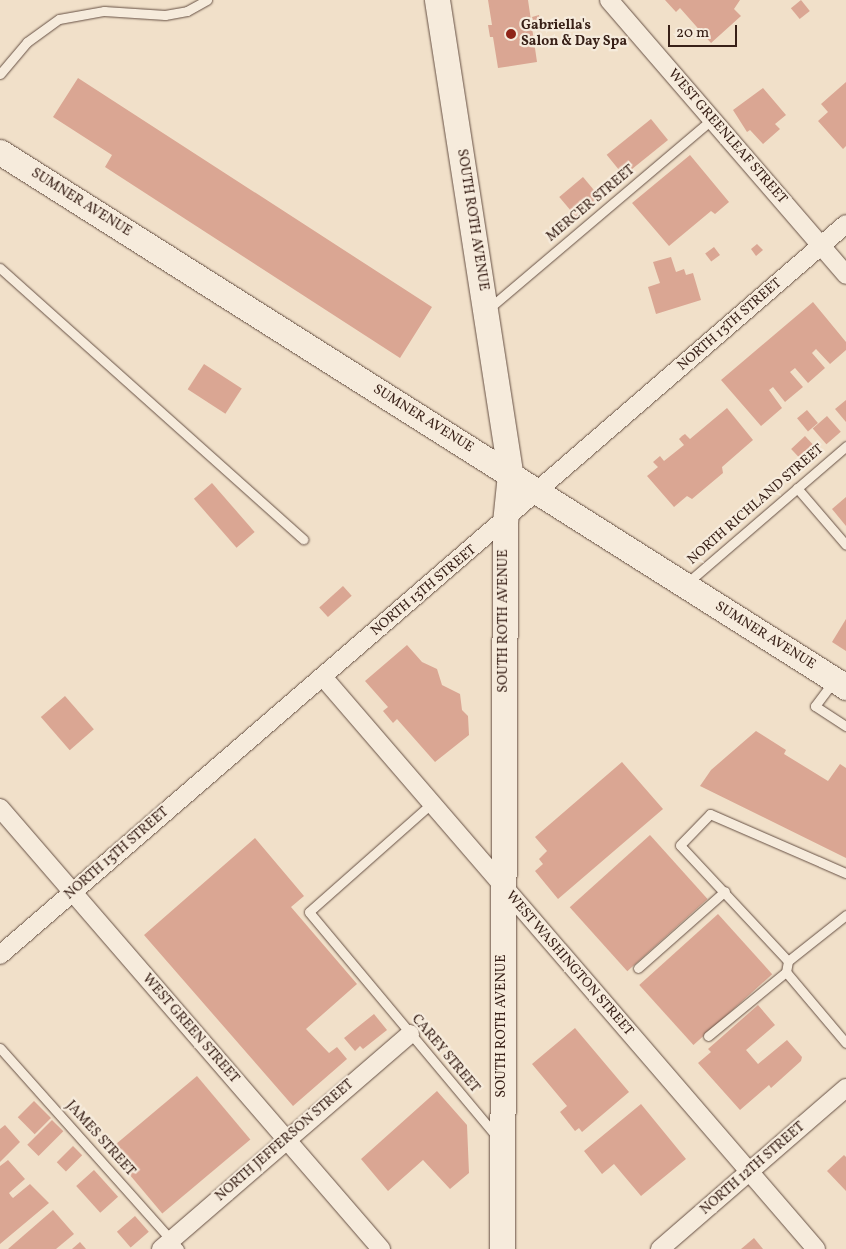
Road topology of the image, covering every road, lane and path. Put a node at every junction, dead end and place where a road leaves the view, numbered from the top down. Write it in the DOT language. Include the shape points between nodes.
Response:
graph roads {
  1 [pos="207,0"];
  2 [pos="436,0"];
  3 [pos="609,0"];
  4 [pos="0,74"];
  5 [pos="712,119"];
  6 [pos="0,152"];
  7 [pos="846,224"];
  8 [pos="821,246"];
  9 [pos="0,268"];
  10 [pos="846,275"];
  11 [pos="487,310"];
  12 [pos="846,446"];
  13 [pos="510,474"];
  14 [pos="797,488"];
  15 [pos="538,491"];
  16 [pos="505,522"];
  17 [pos="303,538"];
  18 [pos="846,545"];
  19 [pos="685,585"];
  20 [pos="323,677"];
  21 [pos="840,683"];
  22 [pos="846,726"];
  23 [pos="432,803"];
  24 [pos="0,808"];
  25 [pos="846,873"];
  26 [pos="502,887"];
  27 [pos="725,891"];
  28 [pos="73,893"];
  29 [pos="846,914"];
  30 [pos="0,955"];
  31 [pos="788,961"];
  32 [pos="638,968"];
  33 [pos="786,972"];
  34 [pos="410,1034"];
  35 [pos="708,1036"];
  36 [pos="846,1043"];
  37 [pos="0,1048"];
  38 [pos="846,1088"];
  39 [pos="286,1140"];
  40 [pos="502,1142"];
  41 [pos="749,1172"];
  42 [pos="170,1246"];
  43 [pos="381,1249"];
  44 [pos="502,1249"];
  45 [pos="660,1249"];
  46 [pos="816,1249"];
  1 -- 4 [label="lane" via="187,10 165,15 104,11 59,19 26,42"];
  2 -- 11 [label="main road, SOUTH ROTH AVENUE"];
  3 -- 5 [label="street, WEST GREENLEAF STREET"];
  5 -- 8 [label="street, WEST GREENLEAF STREET"];
  5 -- 11 [label="lane, MERCER STREET"];
  6 -- 13 [label="main road, SUMNER AVENUE"];
  7 -- 8 [label="street, NORTH 13TH STREET"];
  8 -- 10 [label="street, WEST GREENLEAF STREET"];
  8 -- 15 [label="street, NORTH 13TH STREET"];
  9 -- 17 [label="lane"];
  11 -- 13 [label="main road, SOUTH ROTH AVENUE"];
  12 -- 14 [label="lane, NORTH RICHLAND STREET"];
  13 -- 15 [label="main road, SUMNER AVENUE"];
  13 -- 16 [label="main road, SOUTH ROTH AVENUE"];
  14 -- 18 [label="lane"];
  14 -- 19 [label="lane, NORTH RICHLAND STREET"];
  15 -- 16 [label="street, NORTH 13TH STREET"];
  15 -- 19 [label="main road, SUMNER AVENUE"];
  16 -- 20 [label="street, NORTH 13TH STREET"];
  16 -- 26 [label="main road, SOUTH ROTH AVENUE"];
  19 -- 21 [label="main road, SUMNER AVENUE"];
  20 -- 23 [label="street, WEST WASHINGTON STREET"];
  20 -- 28 [label="street, NORTH 13TH STREET"];
  21 -- 22 [label="lane" via="815,706"];
  23 -- 26 [label="street, WEST WASHINGTON STREET"];
  23 -- 34 [label="lane, CAREY STREET" via="309,912"];
  24 -- 28 [label="street, WEST GREEN STREET"];
  25 -- 27 [label="lane" via="710,814 680,844"];
  26 -- 40 [label="main road, SOUTH ROTH AVENUE"];
  26 -- 41 [label="street, WEST WASHINGTON STREET"];
  27 -- 31 [label="lane"];
  27 -- 32 [label="lane"];
  28 -- 30 [label="street, NORTH 13TH STREET"];
  28 -- 39 [label="street, WEST GREEN STREET"];
  29 -- 31 [label="lane"];
  31 -- 33 [label="lane"];
  33 -- 35 [label="lane"];
  33 -- 36 [label="lane"];
  34 -- 39 [label="street, NORTH JEFFERSON STREET"];
  34 -- 40 [label="lane, CAREY STREET"];
  37 -- 42 [label="lane, JAMES STREET"];
  38 -- 41 [label="street, NORTH 12TH STREET"];
  39 -- 42 [label="street, NORTH JEFFERSON STREET"];
  39 -- 43 [label="street, WEST GREEN STREET"];
  40 -- 44 [label="main road, SOUTH ROTH AVENUE"];
  41 -- 45 [label="street, NORTH 12TH STREET"];
  41 -- 46 [label="street, WEST WASHINGTON STREET"];
}
